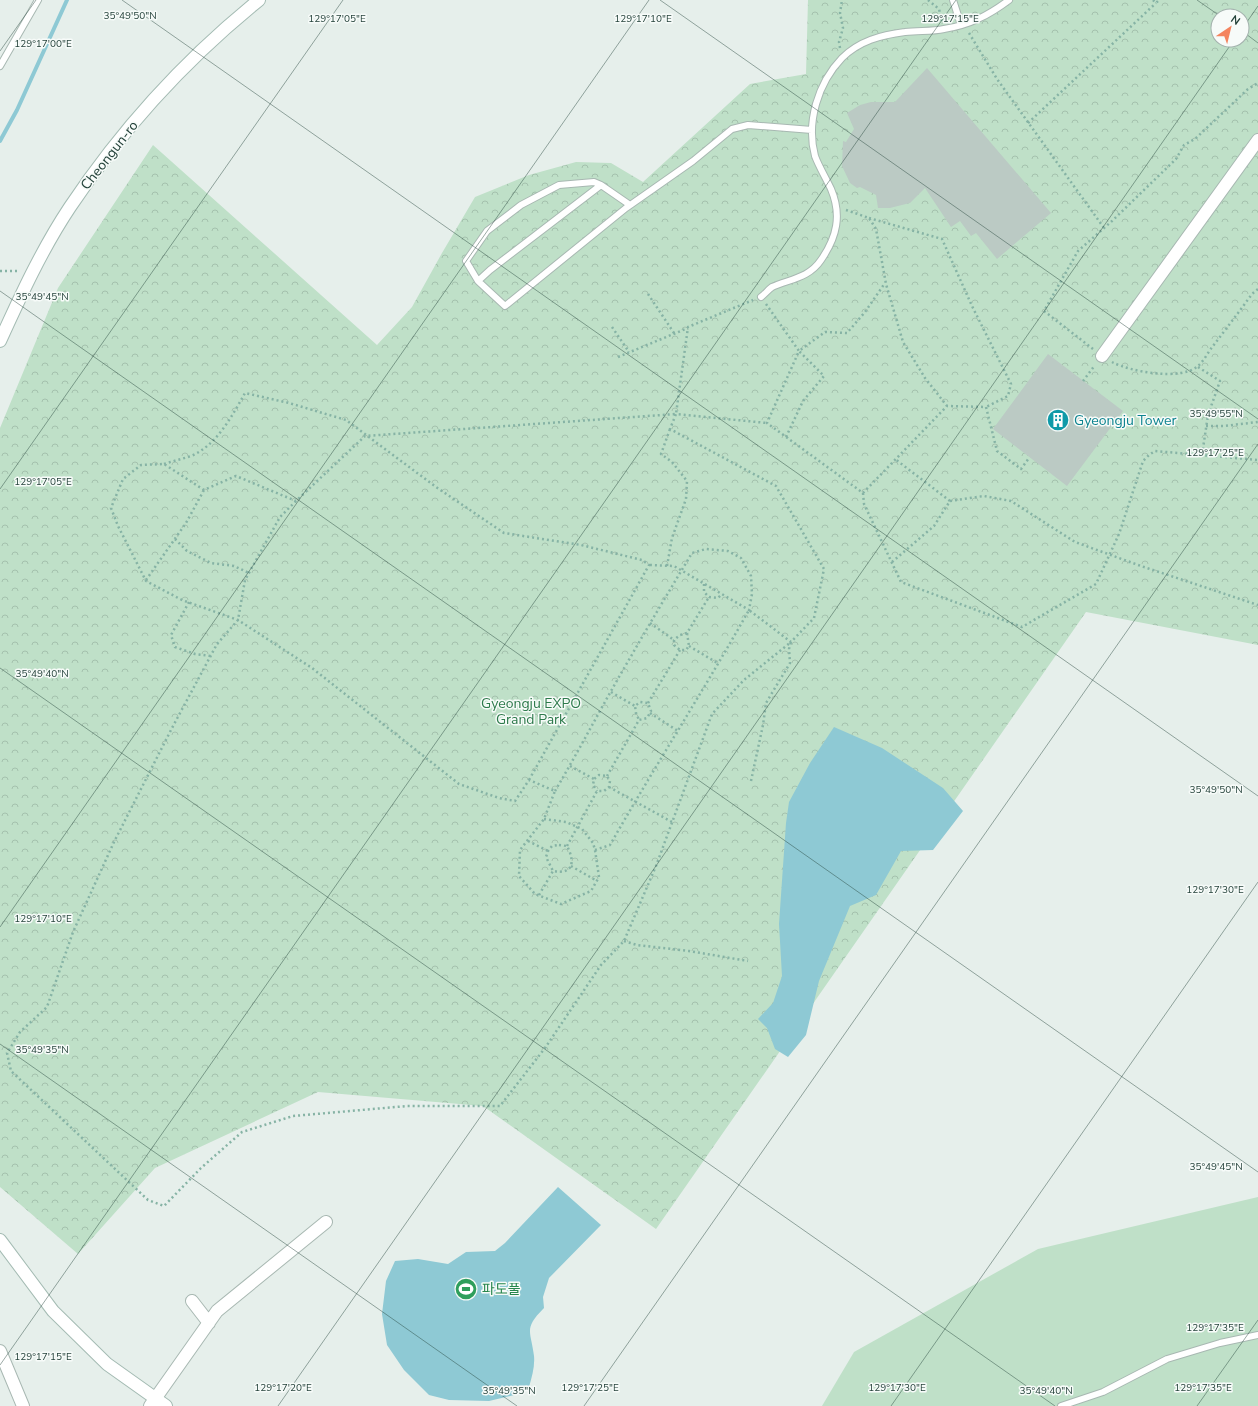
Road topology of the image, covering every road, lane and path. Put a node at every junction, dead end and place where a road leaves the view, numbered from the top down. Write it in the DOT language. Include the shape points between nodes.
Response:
graph roads {
  1 [pos="38,0"];
  2 [pos="259,0"];
  3 [pos="842,0"];
  4 [pos="928,0"];
  5 [pos="953,0"];
  6 [pos="1009,0"];
  7 [pos="1153,0"];
  8 [pos="1159,0"];
  9 [pos="1156,3"];
  10 [pos="963,25"];
  11 [pos="943,30"];
  12 [pos="843,58"];
  13 [pos="0,66"];
  14 [pos="1258,83"];
  15 [pos="1028,123"];
  16 [pos="812,130"];
  17 [pos="1258,140"];
  18 [pos="601,186"];
  19 [pos="630,205"];
  20 [pos="836,207"];
  21 [pos="869,218"];
  22 [pos="1104,228"];
  23 [pos="0,271"];
  24 [pos="29,277"];
  25 [pos="885,280"];
  26 [pos="478,281"];
  27 [pos="1258,289"];
  28 [pos="648,294"];
  29 [pos="761,297"];
  30 [pos="612,327"];
  31 [pos="688,327"];
  32 [pos="674,333"];
  33 [pos="0,341"];
  34 [pos="800,351"];
  35 [pos="628,352"];
  36 [pos="1102,356"];
  37 [pos="618,357"];
  38 [pos="1198,366"];
  39 [pos="1083,381"];
  40 [pos="947,406"];
  41 [pos="986,407"];
  42 [pos="676,414"];
  43 [pos="1258,422"];
  44 [pos="766,423"];
  45 [pos="1206,426"];
  46 [pos="670,429"];
  47 [pos="365,436"];
  48 [pos="786,437"];
  49 [pos="1202,455"];
  50 [pos="1028,458"];
  51 [pos="895,459"];
  52 [pos="1258,460"];
  53 [pos="164,464"];
  54 [pos="204,490"];
  55 [pos="863,492"];
  56 [pos="296,501"];
  57 [pos="950,501"];
  58 [pos="175,538"];
  59 [pos="1110,555"];
  60 [pos="892,562"];
  61 [pos="649,565"];
  62 [pos="667,566"];
  63 [pos="682,570"];
  64 [pos="249,573"];
  65 [pos="146,581"];
  66 [pos="704,584"];
  67 [pos="722,594"];
  68 [pos="709,597"];
  69 [pos="189,602"];
  70 [pos="1258,605"];
  71 [pos="749,610"];
  72 [pos="238,620"];
  73 [pos="650,624"];
  74 [pos="687,633"];
  75 [pos="674,640"];
  76 [pos="791,642"];
  77 [pos="688,646"];
  78 [pos="680,650"];
  79 [pos="211,656"];
  80 [pos="719,664"];
  81 [pos="611,692"];
  82 [pos="648,704"];
  83 [pos="635,706"];
  84 [pos="650,713"];
  85 [pos="638,720"];
  86 [pos="678,731"];
  87 [pos="570,766"];
  88 [pos="607,776"];
  89 [pos="594,779"];
  90 [pos="529,780"];
  91 [pos="751,781"];
  92 [pos="609,786"];
  93 [pos="555,791"];
  94 [pos="597,792"];
  95 [pos="635,801"];
  96 [pos="544,819"];
  97 [pos="672,822"];
  98 [pos="577,828"];
  99 [pos="528,841"];
  100 [pos="567,846"];
  101 [pos="595,850"];
  102 [pos="548,851"];
  103 [pos="571,866"];
  104 [pos="553,871"];
  105 [pos="597,881"];
  106 [pos="539,895"];
  107 [pos="624,941"];
  108 [pos="748,961"];
  109 [pos="326,1222"];
  110 [pos="0,1240"];
  111 [pos="192,1301"];
  112 [pos="209,1323"];
  113 [pos="1258,1335"];
  114 [pos="0,1351"];
  115 [pos="153,1402"];
  116 [pos="23,1406"];
  117 [pos="166,1406"];
  118 [pos="1061,1406"];
  1 -- 13 [label="lane"];
  2 -- 24 [label="street, Cheongun-ro" via="175,76 116,143 70,208"];
  3 -- 12 [label="path" via="840,13 843,28 839,42"];
  4 -- 11 [label="path" via="939,8"];
  5 -- 10 [label="lane"];
  6 -- 10 [label="lane" via="991,14"];
  7 -- 9 [label="path"];
  8 -- 9 [label="path"];
  9 -- 15 [label="path"];
  10 -- 11 [label="lane"];
  10 -- 15 [label="path"];
  11 -- 12 [label="lane" via="905,32 878,37 858,45"];
  12 -- 16 [label="lane" via="829,74 818,98"];
  14 -- 22 [label="path" via="1248,89 1195,139 1184,145 1176,159"];
  15 -- 22 [label="path"];
  16 -- 19 [label="lane" via="748,125 732,129"];
  16 -- 20 [label="lane" via="816,157"];
  17 -- 36 [label="street"];
  18 -- 19 [label="lane"];
  18 -- 26 [label="lane"];
  18 -- 26 [label="lane" via="594,182 559,185 521,205 487,231 466,261"];
  19 -- 26 [label="lane" via="505,306"];
  20 -- 21 [label="path"];
  20 -- 29 [label="lane" via="836,229 821,261 802,277 771,288"];
  21 -- 25 [label="path" via="876,229"];
  21 -- 41 [label="path" via="942,239 1011,384 1008,396"];
  22 -- 36 [label="path" via="1078,251 1044,312"];
  23 -- 24 [label="path" via="17,271"];
  24 -- 33 [label="street, Cheongun-ro"];
  25 -- 34 [label="path" via="884,286 847,333 825,332"];
  25 -- 40 [label="path" via="903,342 925,378"];
  27 -- 38 [label="path"];
  28 -- 32 [label="path"];
  29 -- 31 [label="path"];
  29 -- 34 [label="path"];
  30 -- 35 [label="path"];
  31 -- 32 [label="path"];
  31 -- 42 [label="path"];
  32 -- 35 [label="path"];
  34 -- 44 [label="path"];
  34 -- 48 [label="path" via="824,376 803,401"];
  35 -- 37 [label="path"];
  36 -- 38 [label="path" via="1119,366 1144,372 1180,374"];
  36 -- 39 [label="path"];
  38 -- 45 [label="path" via="1220,381"];
  40 -- 41 [label="path"];
  40 -- 51 [label="path"];
  41 -- 50 [label="path" via="997,451 1021,468"];
  42 -- 44 [label="path"];
  42 -- 46 [label="path"];
  42 -- 47 [label="path"];
  43 -- 45 [label="path"];
  44 -- 48 [label="path"];
  45 -- 49 [label="path"];
  46 -- 62 [label="path" via="662,454 687,481 686,499 672,538"];
  46 -- 76 [label="path" via="776,486 824,569 814,618"];
  47 -- 53 [label="path" via="346,420 245,393 215,440 192,455"];
  47 -- 56 [label="path"];
  47 -- 61 [label="path" via="504,533 581,546 642,560"];
  48 -- 55 [label="path"];
  49 -- 52 [label="path"];
  49 -- 59 [label="path" via="1155,451 1142,461"];
  51 -- 55 [label="path"];
  51 -- 57 [label="path"];
  53 -- 54 [label="path"];
  53 -- 65 [label="path" via="141,465 123,479 111,508"];
  54 -- 56 [label="path" via="236,476"];
  54 -- 58 [label="path"];
  55 -- 60 [label="path" via="864,504"];
  56 -- 64 [label="path" via="280,517"];
  57 -- 59 [label="path" via="984,496 1011,501 1075,542"];
  57 -- 60 [label="path" via="934,526"];
  58 -- 64 [label="path" via="187,551 211,563 234,566"];
  58 -- 65 [label="path"];
  59 -- 60 [label="path" via="1096,584 1022,627 901,582"];
  59 -- 70 [label="path"];
  61 -- 62 [label="path"];
  61 -- 90 [label="path"];
  62 -- 63 [label="path"];
  63 -- 66 [label="path"];
  63 -- 71 [label="path" via="692,553 706,549 728,552 741,558 752,576"];
  63 -- 73 [label="path"];
  64 -- 72 [label="path" via="245,580"];
  65 -- 69 [label="path"];
  66 -- 67 [label="path"];
  66 -- 68 [label="path" via="704,592"];
  67 -- 68 [label="path" via="718,598"];
  67 -- 71 [label="path"];
  68 -- 74 [label="path"];
  69 -- 72 [label="path"];
  69 -- 79 [label="path" via="171,635 175,647"];
  71 -- 76 [label="path"];
  71 -- 80 [label="path"];
  72 -- 79 [label="path" via="217,644"];
  72 -- 90 [label="path" via="312,668 459,784 515,802"];
  73 -- 75 [label="path"];
  73 -- 81 [label="path"];
  74 -- 75 [label="path"];
  74 -- 77 [label="path"];
  75 -- 78 [label="path" via="674,645"];
  76 -- 91 [label="path" via="790,663 766,703"];
  76 -- 97 [label="path" via="744,680 712,714"];
  77 -- 78 [label="path" via="686,650"];
  77 -- 80 [label="path"];
  78 -- 82 [label="path"];
  79 -- 107 [label="path" via="114,842 73,932 47,1007 20,1032 7,1053 11,1071 148,1200 164,1206 201,1168 242,1132 293,1116 407,1106 500,1106 545,1048 601,965"];
  80 -- 86 [label="path"];
  81 -- 83 [label="path"];
  81 -- 87 [label="path"];
  82 -- 83 [label="path" via="640,702"];
  82 -- 84 [label="path"];
  83 -- 85 [label="path"];
  84 -- 85 [label="path" via="647,718"];
  84 -- 86 [label="path"];
  85 -- 88 [label="path"];
  86 -- 95 [label="path"];
  87 -- 89 [label="path"];
  87 -- 93 [label="path"];
  88 -- 89 [label="path" via="599,775"];
  88 -- 92 [label="path"];
  89 -- 94 [label="path" via="593,785"];
  90 -- 93 [label="path"];
  92 -- 94 [label="path" via="604,791"];
  92 -- 95 [label="path"];
  93 -- 96 [label="path"];
  94 -- 98 [label="path"];
  95 -- 97 [label="path"];
  95 -- 101 [label="path" via="610,845"];
  96 -- 98 [label="path" via="566,822"];
  96 -- 99 [label="path"];
  97 -- 107 [label="path"];
  98 -- 100 [label="path"];
  98 -- 101 [label="path" via="582,829 594,843"];
  99 -- 102 [label="path"];
  99 -- 106 [label="path" via="520,850 519,876 535,894"];
  100 -- 102 [label="path" via="552,846"];
  100 -- 103 [label="path" via="572,855"];
  101 -- 105 [label="path" via="599,877"];
  102 -- 104 [label="path" via="546,858"];
  103 -- 104 [label="path" via="562,873"];
  103 -- 105 [label="path"];
  104 -- 106 [label="path"];
  105 -- 106 [label="path" via="591,892 561,904"];
  107 -- 108 [label="path"];
  109 -- 112 [label="street" via="217,1311"];
  110 -- 115 [label="street" via="53,1311 107,1364"];
  111 -- 112 [label="street"];
  112 -- 115 [label="street"];
  113 -- 118 [label="lane" via="1167,1359 1103,1392"];
  114 -- 116 [label="street"];
  115 -- 117 [label="street"];
}
